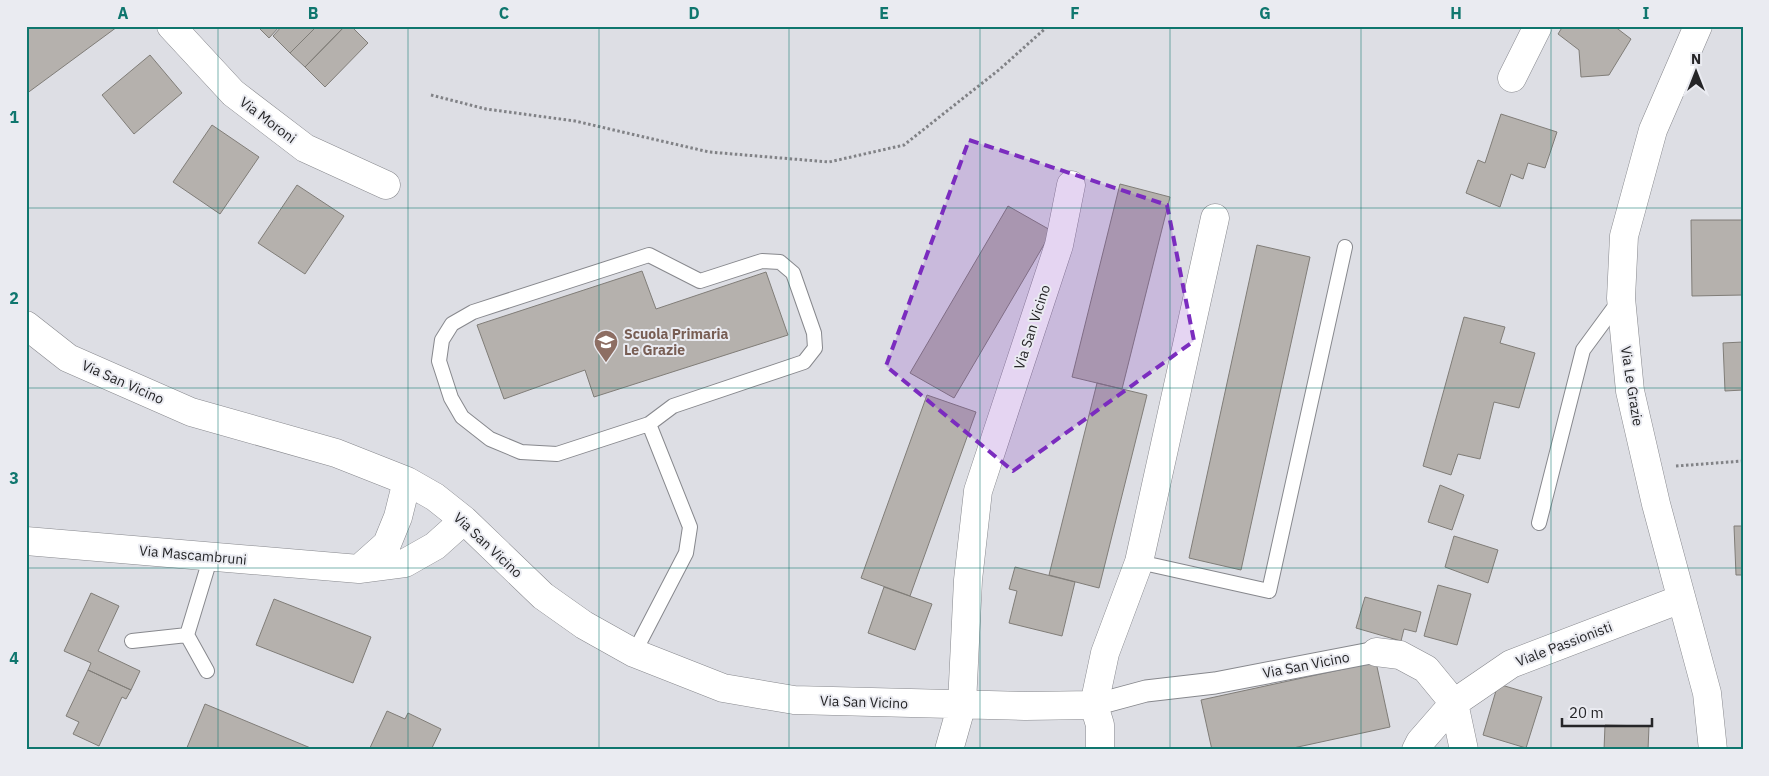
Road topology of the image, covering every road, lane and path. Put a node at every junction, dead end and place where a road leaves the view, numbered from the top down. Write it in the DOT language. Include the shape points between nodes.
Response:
graph roads {
  1 [pos="171,26"];
  2 [pos="1048,26"];
  3 [pos="1538,26"];
  4 [pos="1698,26"];
  5 [pos="1512,78"];
  6 [pos="431,95"];
  7 [pos="386,185"];
  8 [pos="1071,186"];
  9 [pos="1216,218"];
  10 [pos="1345,247"];
  11 [pos="1621,298"];
  12 [pos="26,325"];
  13 [pos="649,424"];
  14 [pos="1743,461"];
  15 [pos="1648,468"];
  16 [pos="407,481"];
  17 [pos="464,520"];
  18 [pos="1540,524"];
  19 [pos="26,541"];
  20 [pos="212,556"];
  21 [pos="1139,562"];
  22 [pos="359,569"];
  23 [pos="1681,599"];
  24 [pos="187,635"];
  25 [pos="132,641"];
  26 [pos="1376,652"];
  27 [pos="634,653"];
  28 [pos="208,671"];
  29 [pos="1454,703"];
  30 [pos="962,704"];
  31 [pos="1094,705"];
  32 [pos="949,750"];
  33 [pos="1100,750"];
  34 [pos="1416,750"];
  35 [pos="1464,750"];
  36 [pos="1713,750"];
  1 -- 7 [label="street, Via Moroni" via="233,93 305,148"];
  2 -- 6 [label="path" via="1000,69 904,145 829,162 709,152 575,121 486,109"];
  3 -- 5 [label="street"];
  4 -- 11 [label="street, Via Le Grazie" via="1653,130 1624,236"];
  8 -- 30 [label="street, Via San Vicino" via="1059,245 978,490 968,580"];
  9 -- 21 [label="street"];
  10 -- 21 [label="lane" via="1269,591"];
  11 -- 15 [label="street, Via Le Grazie" via="1630,391"];
  11 -- 18 [label="lane" via="1583,350"];
  12 -- 16 [label="street, Via San Vicino" via="68,358 192,412 336,453"];
  13 -- 13 [label="lane" via="557,454 520,452 490,439 462,417 451,398 439,361 442,340 452,324 473,312 649,255 700,281 762,261 780,262 793,273 814,333 815,348 804,362 673,406"];
  13 -- 27 [label="lane" via="690,527 686,553"];
  14 -- 15 [label="path"];
  15 -- 23 [label="street, Via Le Grazie"];
  16 -- 17 [label="street, Via San Vicino" via="435,497"];
  16 -- 22 [label="street" via="387,544"];
  17 -- 22 [label="street, Via Mascambruni" via="435,546 405,563"];
  17 -- 27 [label="street, Via San Vicino" via="543,596 584,625"];
  19 -- 20 [label="street, Via Mascambruni"];
  20 -- 22 [label="street, Via Mascambruni"];
  20 -- 24 [label="lane"];
  21 -- 31 [label="street" via="1105,653"];
  23 -- 29 [label="street, Viale Passionisti" via="1511,664"];
  23 -- 36 [label="street, Via Le Grazie" via="1707,693"];
  24 -- 25 [label="lane"];
  24 -- 28 [label="lane"];
  26 -- 29 [label="street, Via San Vicino" via="1400,655 1426,669"];
  26 -- 31 [label="street, Via San Vicino" via="1215,683 1146,691"];
  27 -- 30 [label="street, Via San Vicino" via="723,688 794,700"];
  29 -- 34 [label="street, Viale Passionisti"];
  29 -- 35 [label="street, Via San Vicino"];
  30 -- 31 [label="street, Via San Vicino"];
  30 -- 32 [label="street"];
  31 -- 33 [label="street" via="1100,725"];
}
